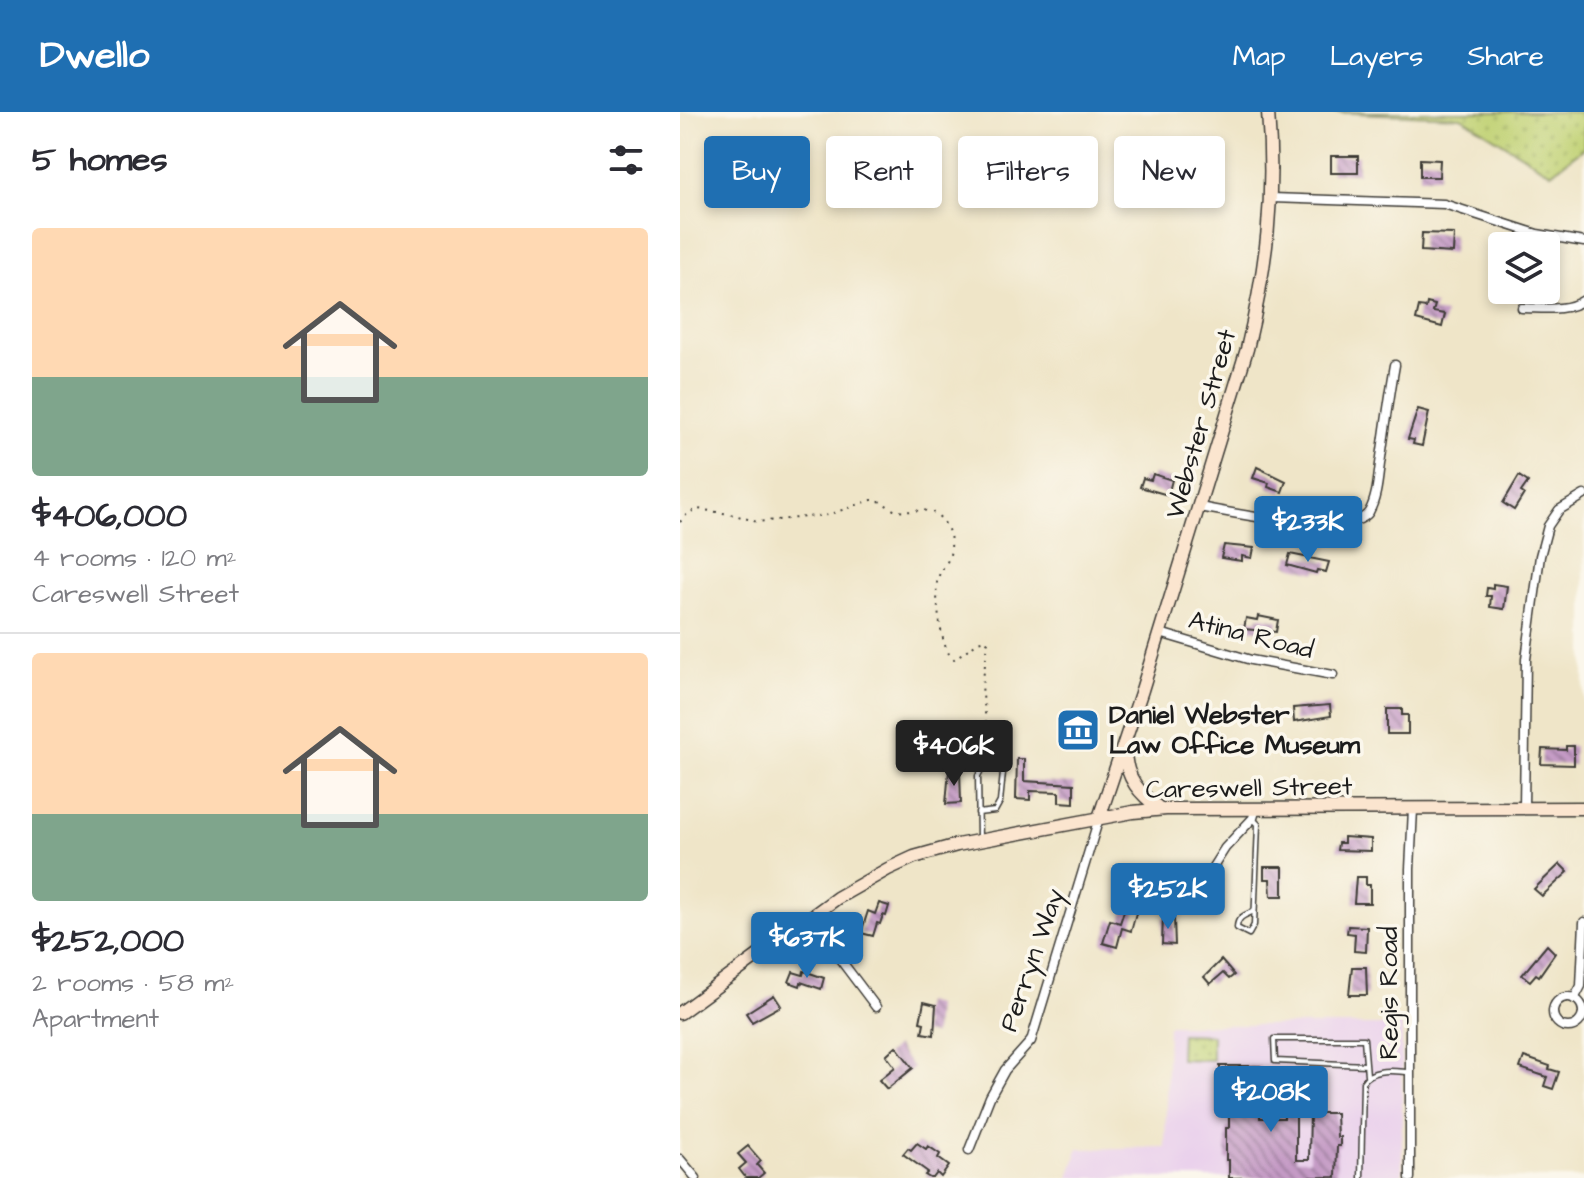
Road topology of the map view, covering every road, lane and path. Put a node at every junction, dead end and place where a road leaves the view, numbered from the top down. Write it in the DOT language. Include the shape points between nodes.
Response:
graph roads {
  1 [pos="1268,112"];
  2 [pos="1272,198"];
  3 [pos="1584,242"];
  4 [pos="1584,300"];
  5 [pos="1522,308"];
  6 [pos="1395,365"];
  7 [pos="1584,495"];
  8 [pos="1199,507"];
  9 [pos="680,522"];
  10 [pos="1160,633"];
  11 [pos="1333,675"];
  12 [pos="986,722"];
  13 [pos="1126,741"];
  14 [pos="1524,808"];
  15 [pos="1584,808"];
  16 [pos="1160,809"];
  17 [pos="1413,809"];
  18 [pos="978,813"];
  19 [pos="1255,813"];
  20 [pos="1099,818"];
  21 [pos="979,841"];
  22 [pos="1204,881"];
  23 [pos="1254,911"];
  24 [pos="809,918"];
  25 [pos="1584,922"];
  26 [pos="1574,999"];
  27 [pos="876,1007"];
  28 [pos="680,1013"];
  29 [pos="1366,1065"];
  30 [pos="1409,1072"];
  31 [pos="1367,1075"];
  32 [pos="969,1150"];
  33 [pos="680,1159"];
  34 [pos="696,1178"];
  35 [pos="1361,1178"];
  36 [pos="1410,1178"];
  1 -- 2 [label="main road, Webster Street"];
  2 -- 3 [label="street" via="1444,204 1537,234"];
  2 -- 8 [label="main road, Webster Street" via="1259,299"];
  4 -- 5 [label="street" via="1561,308"];
  6 -- 8 [label="street" via="1376,492 1366,516 1297,523"];
  7 -- 14 [label="street" via="1559,510 1548,526 1540,556 1526,659"];
  8 -- 10 [label="main road, Webster Street"];
  9 -- 12 [label="path" via="698,509 757,522 827,515 872,500 895,510 935,513 951,539 937,586 946,651 954,659 978,642 988,643 982,676"];
  10 -- 11 [label="street, Atina Road" via="1251,660"];
  10 -- 13 [label="main road, Webster Street"];
  13 -- 16 [label="main road, Webster Street" via="1126,769 1132,782"];
  13 -- 20 [label="main road, Webster Street"];
  14 -- 15 [label="main road, Careswell Street"];
  14 -- 17 [label="main road, Careswell Street"];
  16 -- 19 [label="main road, Careswell Street"];
  16 -- 20 [label="main road, Careswell Street"];
  17 -- 19 [label="main road, Careswell Street"];
  17 -- 30 [label="street, Regis Road"];
  18 -- 18 [label="lane" via="979,771 995,765 1003,773 1000,802 995,811"];
  18 -- 21 [label="lane"];
  19 -- 22 [label="street"];
  19 -- 23 [label="lane"];
  20 -- 21 [label="main road, Careswell Street"];
  20 -- 32 [label="street, Perryn Way" via="1031,1041 1005,1070"];
  21 -- 24 [label="main road, Careswell Street" via="888,869"];
  23 -- 23 [label="lane" via="1254,925 1249,934 1243,933 1237,922"];
  24 -- 27 [label="street"];
  24 -- 28 [label="main road, Careswell Street"];
  25 -- 26 [label="street" via="1581,986"];
  29 -- 29 [label="lane" via="1364,1039 1274,1039 1275,1061"];
  29 -- 31 [label="lane"];
  30 -- 31 [label="lane"];
  30 -- 36 [label="street, Regis Road"];
  31 -- 35 [label="lane"];
  33 -- 34 [label="street"];
}
